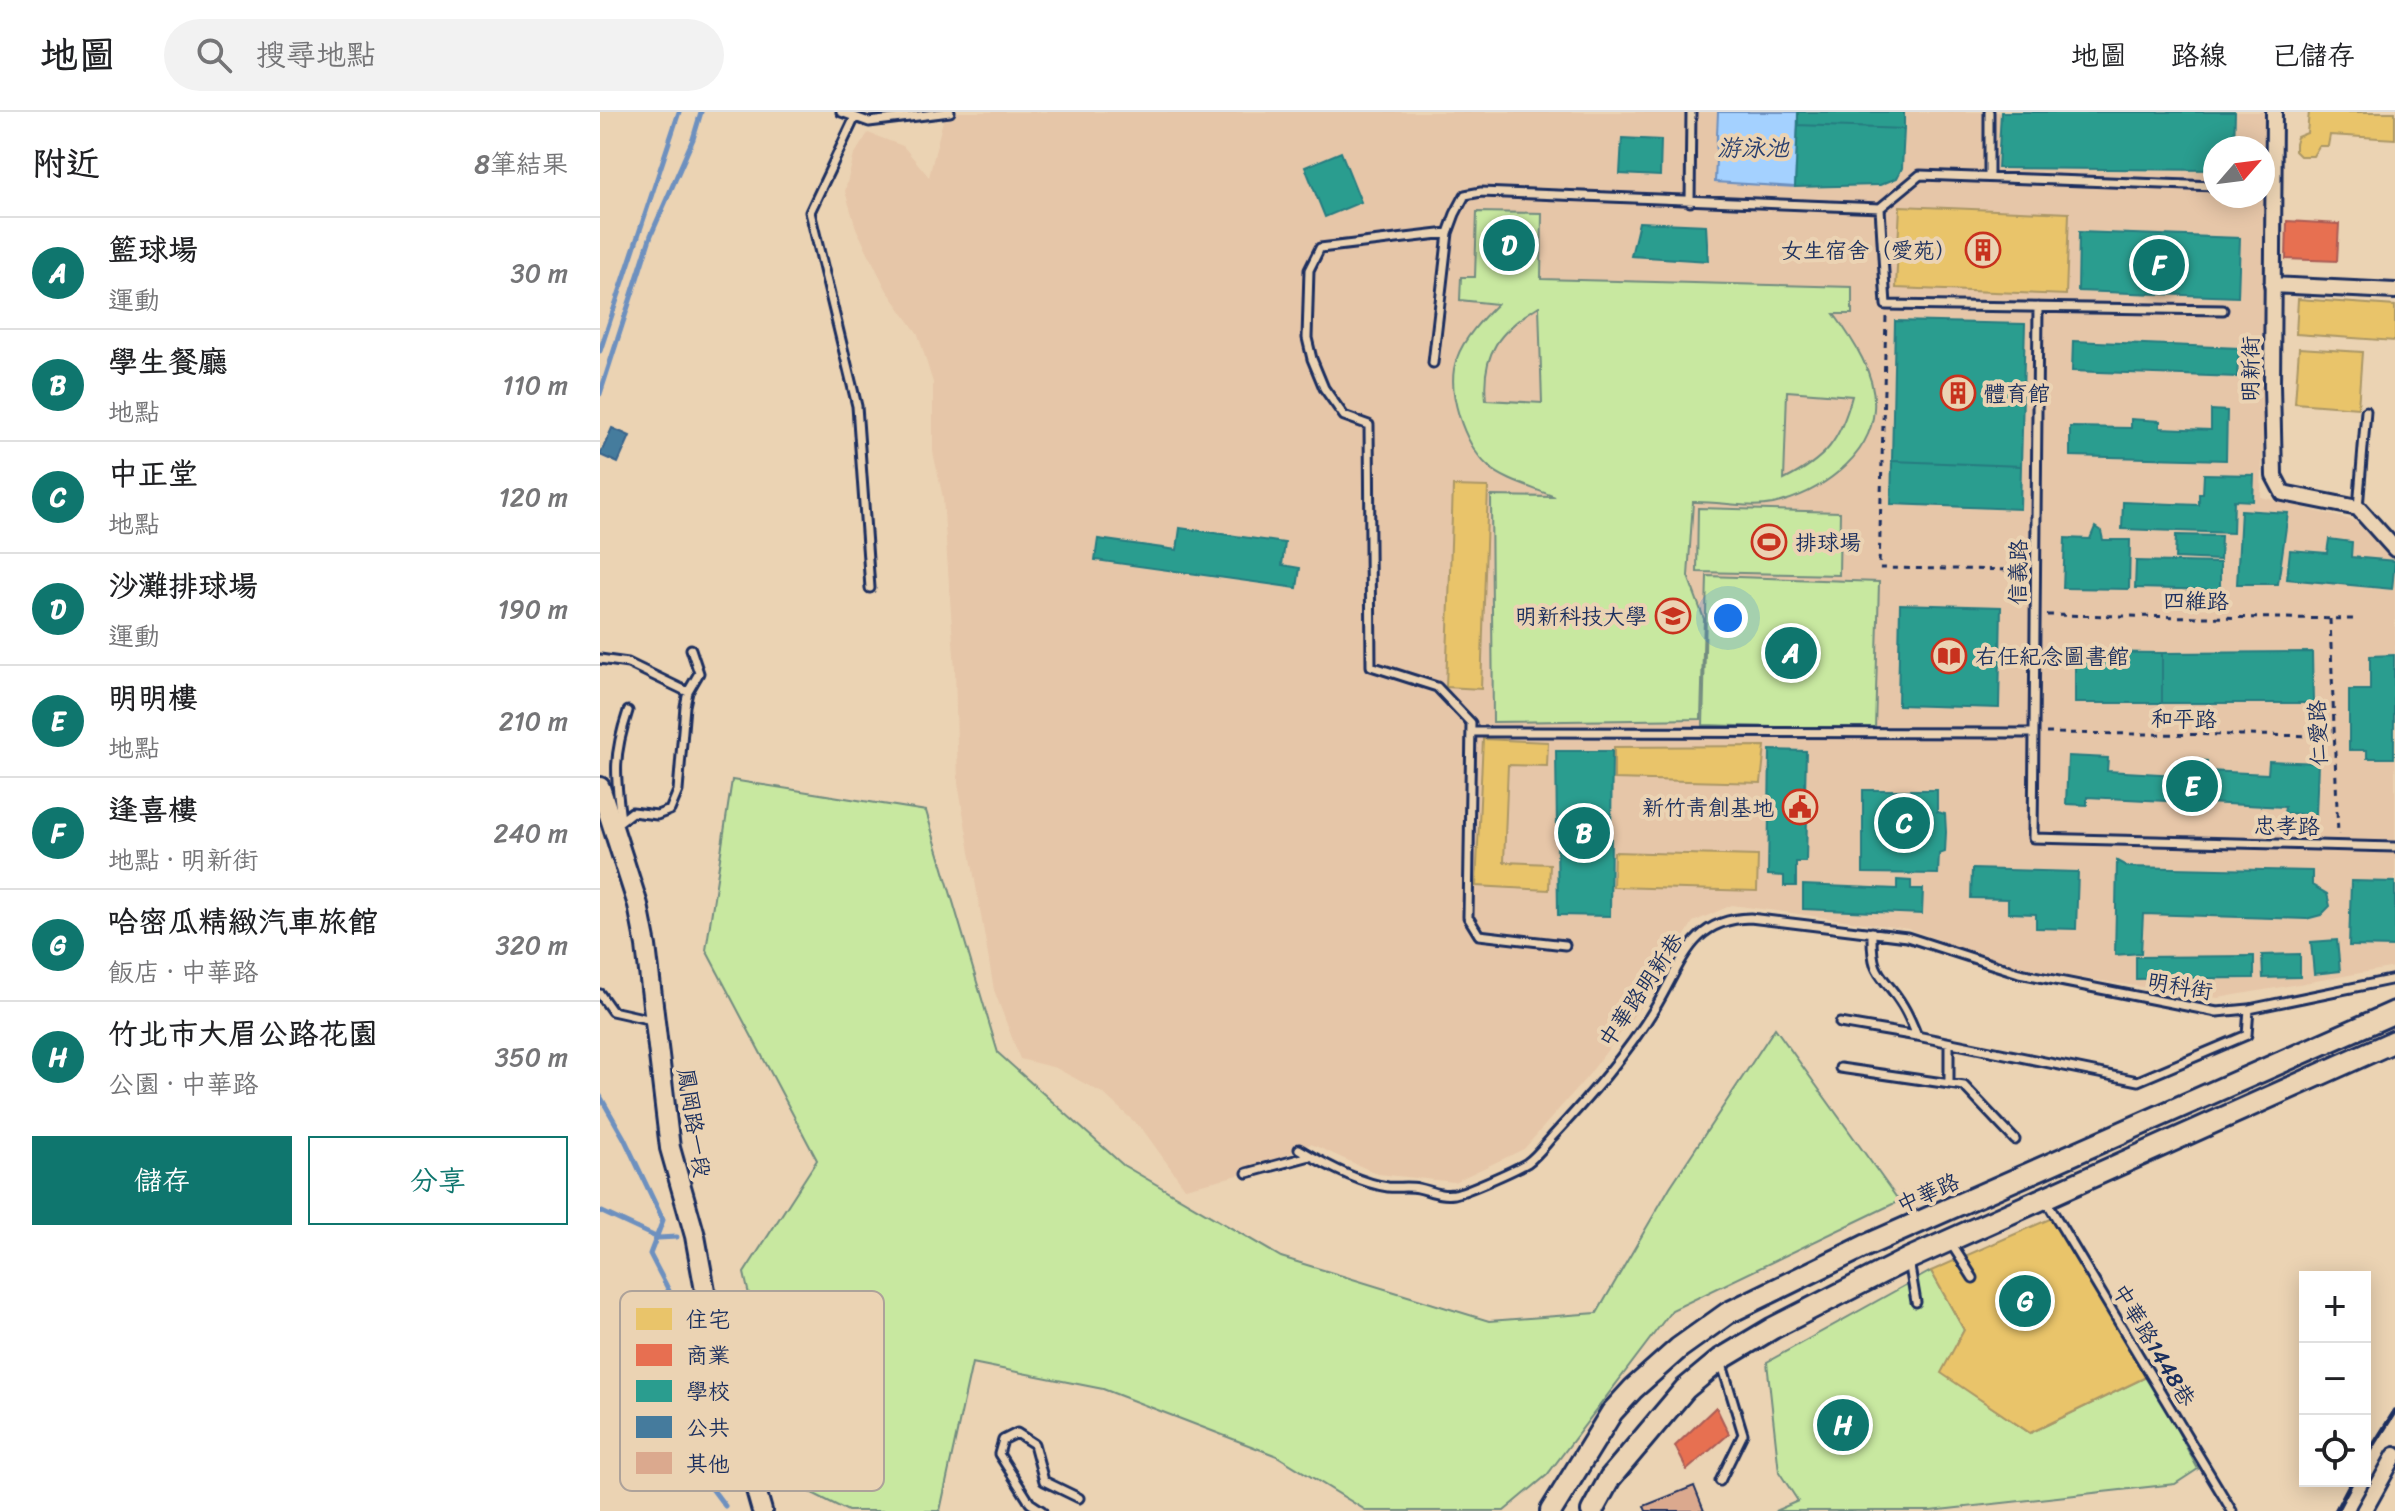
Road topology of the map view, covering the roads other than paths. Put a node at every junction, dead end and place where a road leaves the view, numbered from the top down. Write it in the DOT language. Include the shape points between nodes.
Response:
graph roads {
  1 [pos="841,112"];
  2 [pos="950,112"];
  3 [pos="1691,112"];
  4 [pos="1989,112"];
  5 [pos="2274,112"];
  6 [pos="855,117"];
  7 [pos="2272,136"];
  8 [pos="1989,177"];
  9 [pos="2203,186"];
  10 [pos="1690,202"];
  11 [pos="1880,208"];
  12 [pos="2269,208"];
  13 [pos="1448,233"];
  14 [pos="2272,285"];
  15 [pos="2395,291"];
  16 [pos="2038,307"];
  17 [pos="2223,310"];
  18 [pos="1433,363"];
  19 [pos="2366,411"];
  20 [pos="2358,508"];
  21 [pos="2395,549"];
  22 [pos="870,588"];
  23 [pos="691,649"];
  24 [pos="600,659"];
  25 [pos="688,692"];
  26 [pos="628,711"];
  27 [pos="1471,732"];
  28 [pos="2034,733"];
  29 [pos="600,787"];
  30 [pos="617,824"];
  31 [pos="2033,838"];
  32 [pos="2395,847"];
  33 [pos="1872,932"];
  34 [pos="1565,945"];
  35 [pos="2395,979"];
  36 [pos="600,994"];
  37 [pos="2249,1009"];
  38 [pos="2395,1012"];
  39 [pos="654,1021"];
  40 [pos="1840,1023"];
  41 [pos="1917,1036"];
  42 [pos="2395,1041"];
  43 [pos="1949,1043"];
  44 [pos="1840,1068"];
  45 [pos="1949,1083"];
  46 [pos="2015,1140"];
  47 [pos="1299,1149"];
  48 [pos="1310,1156"];
  49 [pos="1247,1173"];
  50 [pos="2044,1197"];
  51 [pos="1948,1240"];
  52 [pos="1908,1259"];
  53 [pos="1973,1278"];
  54 [pos="705,1291"];
  55 [pos="1916,1302"];
  56 [pos="1721,1359"];
  57 [pos="2395,1455"];
  58 [pos="1720,1481"];
  59 [pos="756,1491"];
  60 [pos="1079,1498"];
  61 [pos="762,1511"];
  62 [pos="1042,1511"];
  63 [pos="1551,1511"];
  64 [pos="1592,1511"];
  65 [pos="2232,1511"];
  66 [pos="2364,1511"];
  1 -- 6 [label="lane"];
  2 -- 6 [label="lane" via="869,122"];
  3 -- 10 [label="lane"];
  4 -- 8 [label="lane"];
  5 -- 7 [label="street, 明新街"];
  6 -- 22 [label="lane" via="810,212 857,406"];
  8 -- 9 [label="lane"];
  8 -- 11 [label="lane" via="1920,175"];
  10 -- 11 [label="lane"];
  10 -- 13 [label="lane" via="1481,192 1465,195"];
  11 -- 16 [label="lane" via="1886,305"];
  12 -- 14 [label="street, 明新街"];
  13 -- 18 [label="lane"];
  13 -- 27 [label="lane" via="1320,248 1309,270 1307,338 1324,388 1344,416 1369,425 1371,666 1437,687 1471,723"];
  14 -- 15 [label="street"];
  14 -- 20 [label="street, 明新街" via="2274,476 2283,493"];
  16 -- 17 [label="lane"];
  16 -- 28 [label="lane, 信義路"];
  19 -- 20 [label="lane"];
  20 -- 21 [label="street"];
  23 -- 25 [label="lane" via="699,673"];
  24 -- 25 [label="lane" via="628,663"];
  25 -- 30 [label="lane" via="678,791 670,810 657,815 632,812"];
  26 -- 30 [label="lane" via="615,759"];
  27 -- 28 [label="lane"];
  27 -- 34 [label="lane" via="1468,917 1479,935"];
  28 -- 31 [label="lane, 信義路"];
  29 -- 30 [label="street, 鳳岡路一段"];
  30 -- 39 [label="street, 鳳岡路一段" via="646,946"];
  31 -- 32 [label="lane, 忠孝路"];
  33 -- 37 [label="lane, 明科街" via="1907,937 2063,982 2217,1012"];
  33 -- 41 [label="lane" via="1871,957 1880,978 1902,1004"];
  33 -- 48 [label="lane, 中華路明新巷" via="1750,918 1717,923 1687,951 1654,1010 1528,1163 1457,1194 1370,1183"];
  35 -- 37 [label="lane"];
  36 -- 39 [label="lane" via="612,1011"];
  37 -- 43 [label="lane" via="2247,1035 2138,1081"];
  38 -- 63 [label="main road, 中華路" via="1865,1246 1728,1313 1679,1348 1612,1412"];
  39 -- 54 [label="street, 鳳岡路一段" via="670,1148"];
  40 -- 41 [label="lane"];
  41 -- 43 [label="lane"];
  42 -- 50 [label="main road"];
  43 -- 45 [label="lane"];
  44 -- 45 [label="lane"];
  45 -- 46 [label="lane" via="1964,1086"];
  47 -- 48 [label="lane, 中華路明新巷"];
  48 -- 49 [label="lane"];
  50 -- 51 [label="main road"];
  50 -- 65 [label="lane, 中華路1448巷"];
  51 -- 52 [label="main road"];
  51 -- 53 [label="lane"];
  52 -- 55 [label="lane"];
  52 -- 56 [label="main road"];
  56 -- 58 [label="lane" via="1743,1434"];
  56 -- 64 [label="main road" via="1674,1401 1610,1478"];
  57 -- 66 [label="street"];
  59 -- 61 [label="street, 鳳岡路一段"];
  60 -- 62 [label="lane" via="1044,1481 1034,1444 1017,1433 1003,1440 999,1454 1030,1503"];
}
